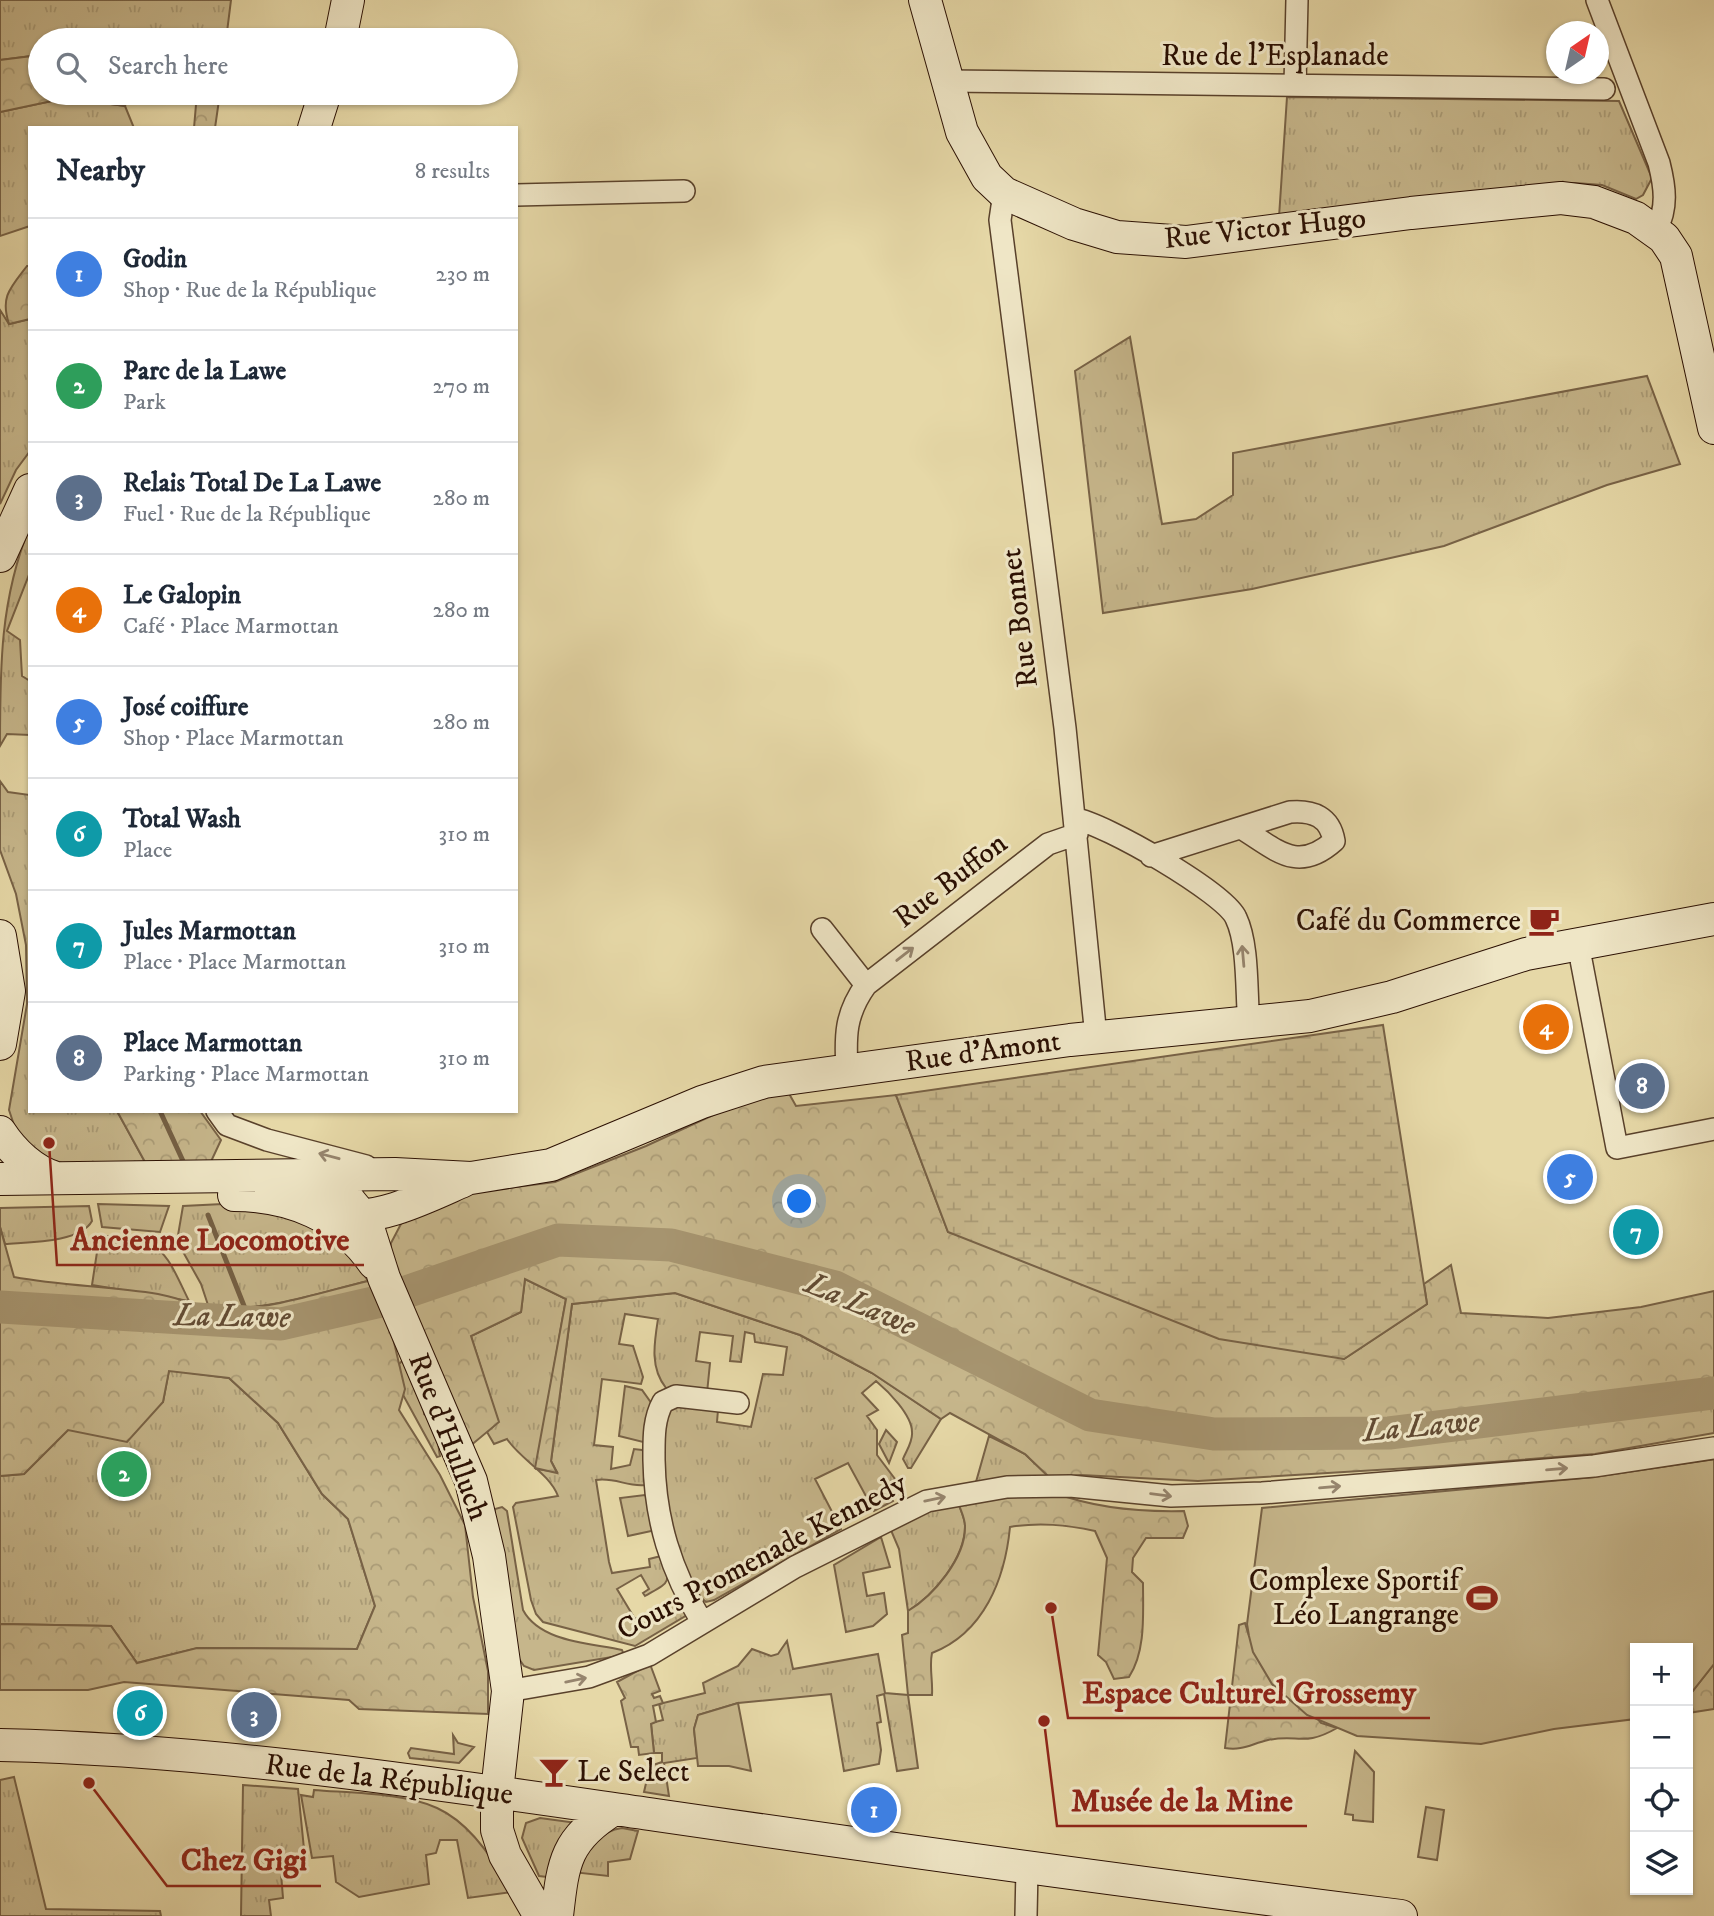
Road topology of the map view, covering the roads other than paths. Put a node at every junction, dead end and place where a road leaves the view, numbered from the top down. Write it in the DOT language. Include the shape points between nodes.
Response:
graph roads {
  1 [pos="348,0"];
  2 [pos="925,0"];
  3 [pos="1297,0"];
  4 [pos="1597,0"];
  5 [pos="342,28"];
  6 [pos="947,81"];
  7 [pos="1296,85"];
  8 [pos="1604,89"];
  9 [pos="321,105"];
  10 [pos="315,126"];
  11 [pos="684,191"];
  12 [pos="1004,192"];
  13 [pos="518,195"];
  14 [pos="1656,230"];
  15 [pos="1714,428"];
  16 [pos="28,495"];
  17 [pos="0,556"];
  18 [pos="1076,826"];
  19 [pos="1241,828"];
  20 [pos="1151,856"];
  21 [pos="1714,919"];
  22 [pos="822,929"];
  23 [pos="0,936"];
  24 [pos="1578,944"];
  25 [pos="866,985"];
  26 [pos="1249,1024"];
  27 [pos="1096,1037"];
  28 [pos="0,1044"];
  29 [pos="847,1071"];
  30 [pos="218,1113"];
  31 [pos="1714,1129"];
  32 [pos="0,1132"];
  33 [pos="395,1174"];
  34 [pos="289,1177"];
  35 [pos="471,1178"];
  36 [pos="0,1179"];
  37 [pos="57,1179"];
  38 [pos="0,1200"];
  39 [pos="408,1204"];
  40 [pos="353,1217"];
  41 [pos="381,1270"];
  42 [pos="738,1403"];
  43 [pos="1714,1448"];
  44 [pos="702,1622"];
  45 [pos="508,1691"];
  46 [pos="0,1745"];
  47 [pos="497,1792"];
  48 [pos="614,1810"];
  49 [pos="564,1863"];
  50 [pos="1027,1869"];
  51 [pos="523,1882"];
  52 [pos="540,1916"];
  53 [pos="556,1916"];
  54 [pos="1026,1916"];
  55 [pos="1401,1916"];
  1 -- 5 [label="street"];
  2 -- 6 [label="street, Rue Victor Hugo"];
  3 -- 7 [label="street"];
  4 -- 14 [label="street" via="1659,163 1666,191"];
  6 -- 7 [label="street, Rue de l'Esplanade"];
  6 -- 12 [label="street, Rue Victor Hugo" via="969,148 987,177"];
  7 -- 8 [label="street, Rue de l'Esplanade"];
  9 -- 10 [label="street"];
  11 -- 13 [label="street"];
  12 -- 14 [label="street, Rue Victor Hugo" via="1095,231 1162,241 1209,241 1561,198 1594,202"];
  12 -- 18 [label="street, Rue Bonnet" via="1000,220"];
  14 -- 15 [label="street" via="1679,265"];
  16 -- 17 [label="street"];
  18 -- 20 [label="street" via="1088,821"];
  25 -- 18 [label="street, Rue Buffon, one-way"];
  18 -- 27 [label="street, Rue Bonnet"];
  19 -- 20 [label="street"];
  26 -- 20 [label="street, one-way" via="1237,919 1221,898"];
  21 -- 24 [label="street, Rue d'Amont"];
  22 -- 25 [label="street"];
  23 -- 28 [label="street" via="9,991"];
  24 -- 26 [label="street, Rue d'Amont" via="1526,954 1369,1003"];
  24 -- 31 [label="street" via="1617,1148"];
  25 -- 29 [label="street, Rue Buffon" via="845,1027"];
  26 -- 27 [label="street, Rue d'Amont"];
  27 -- 29 [label="street, Rue d'Amont"];
  29 -- 35 [label="street, Rue d'Amont" via="732,1091 551,1165"];
  33 -- 30 [label="street, one-way" via="267,1140 227,1125"];
  32 -- 37 [label="street" via="30,1165"];
  33 -- 34 [label="street, Rue d'Amont"];
  33 -- 35 [label="street, Rue d'Amont"];
  33 -- 40 [label="street" via="373,1186"];
  34 -- 37 [label="street"];
  34 -- 40 [label="street" via="318,1182 347,1198"];
  35 -- 39 [label="street"];
  36 -- 37 [label="street"];
  38 -- 40 [label="street" via="239,1195 277,1188"];
  39 -- 40 [label="street"];
  39 -- 41 [label="street" via="388,1224 380,1241"];
  40 -- 41 [label="street, Rue d'Hulluch"];
  41 -- 45 [label="street, Rue d'Hulluch" via="475,1494 489,1556"];
  42 -- 44 [label="street" via="676,1396 663,1402 656,1419 655,1489 661,1528 673,1568"];
  44 -- 43 [label="street, Cours Promenade Kennedy, one-way" via="905,1509 967,1493 1070,1486 1171,1496 1262,1493 1594,1466"];
  45 -- 44 [label="street, Cours Promenade Kennedy, one-way" via="556,1685 620,1668"];
  45 -- 47 [label="street, Rue d'Hulluch"];
  46 -- 47 [label="street, Rue de la République" via="149,1751"];
  47 -- 48 [label="street, Rue de la République"];
  47 -- 51 [label="street, Rue d'Hulluch" via="500,1843"];
  48 -- 49 [label="street" via="588,1827"];
  48 -- 50 [label="street, Rue de la République"];
  49 -- 51 [label="street" via="548,1885"];
  49 -- 53 [label="street"];
  50 -- 54 [label="street"];
  50 -- 55 [label="street, Rue de la République"];
  51 -- 52 [label="street, Rue d'Hulluch"];
}
